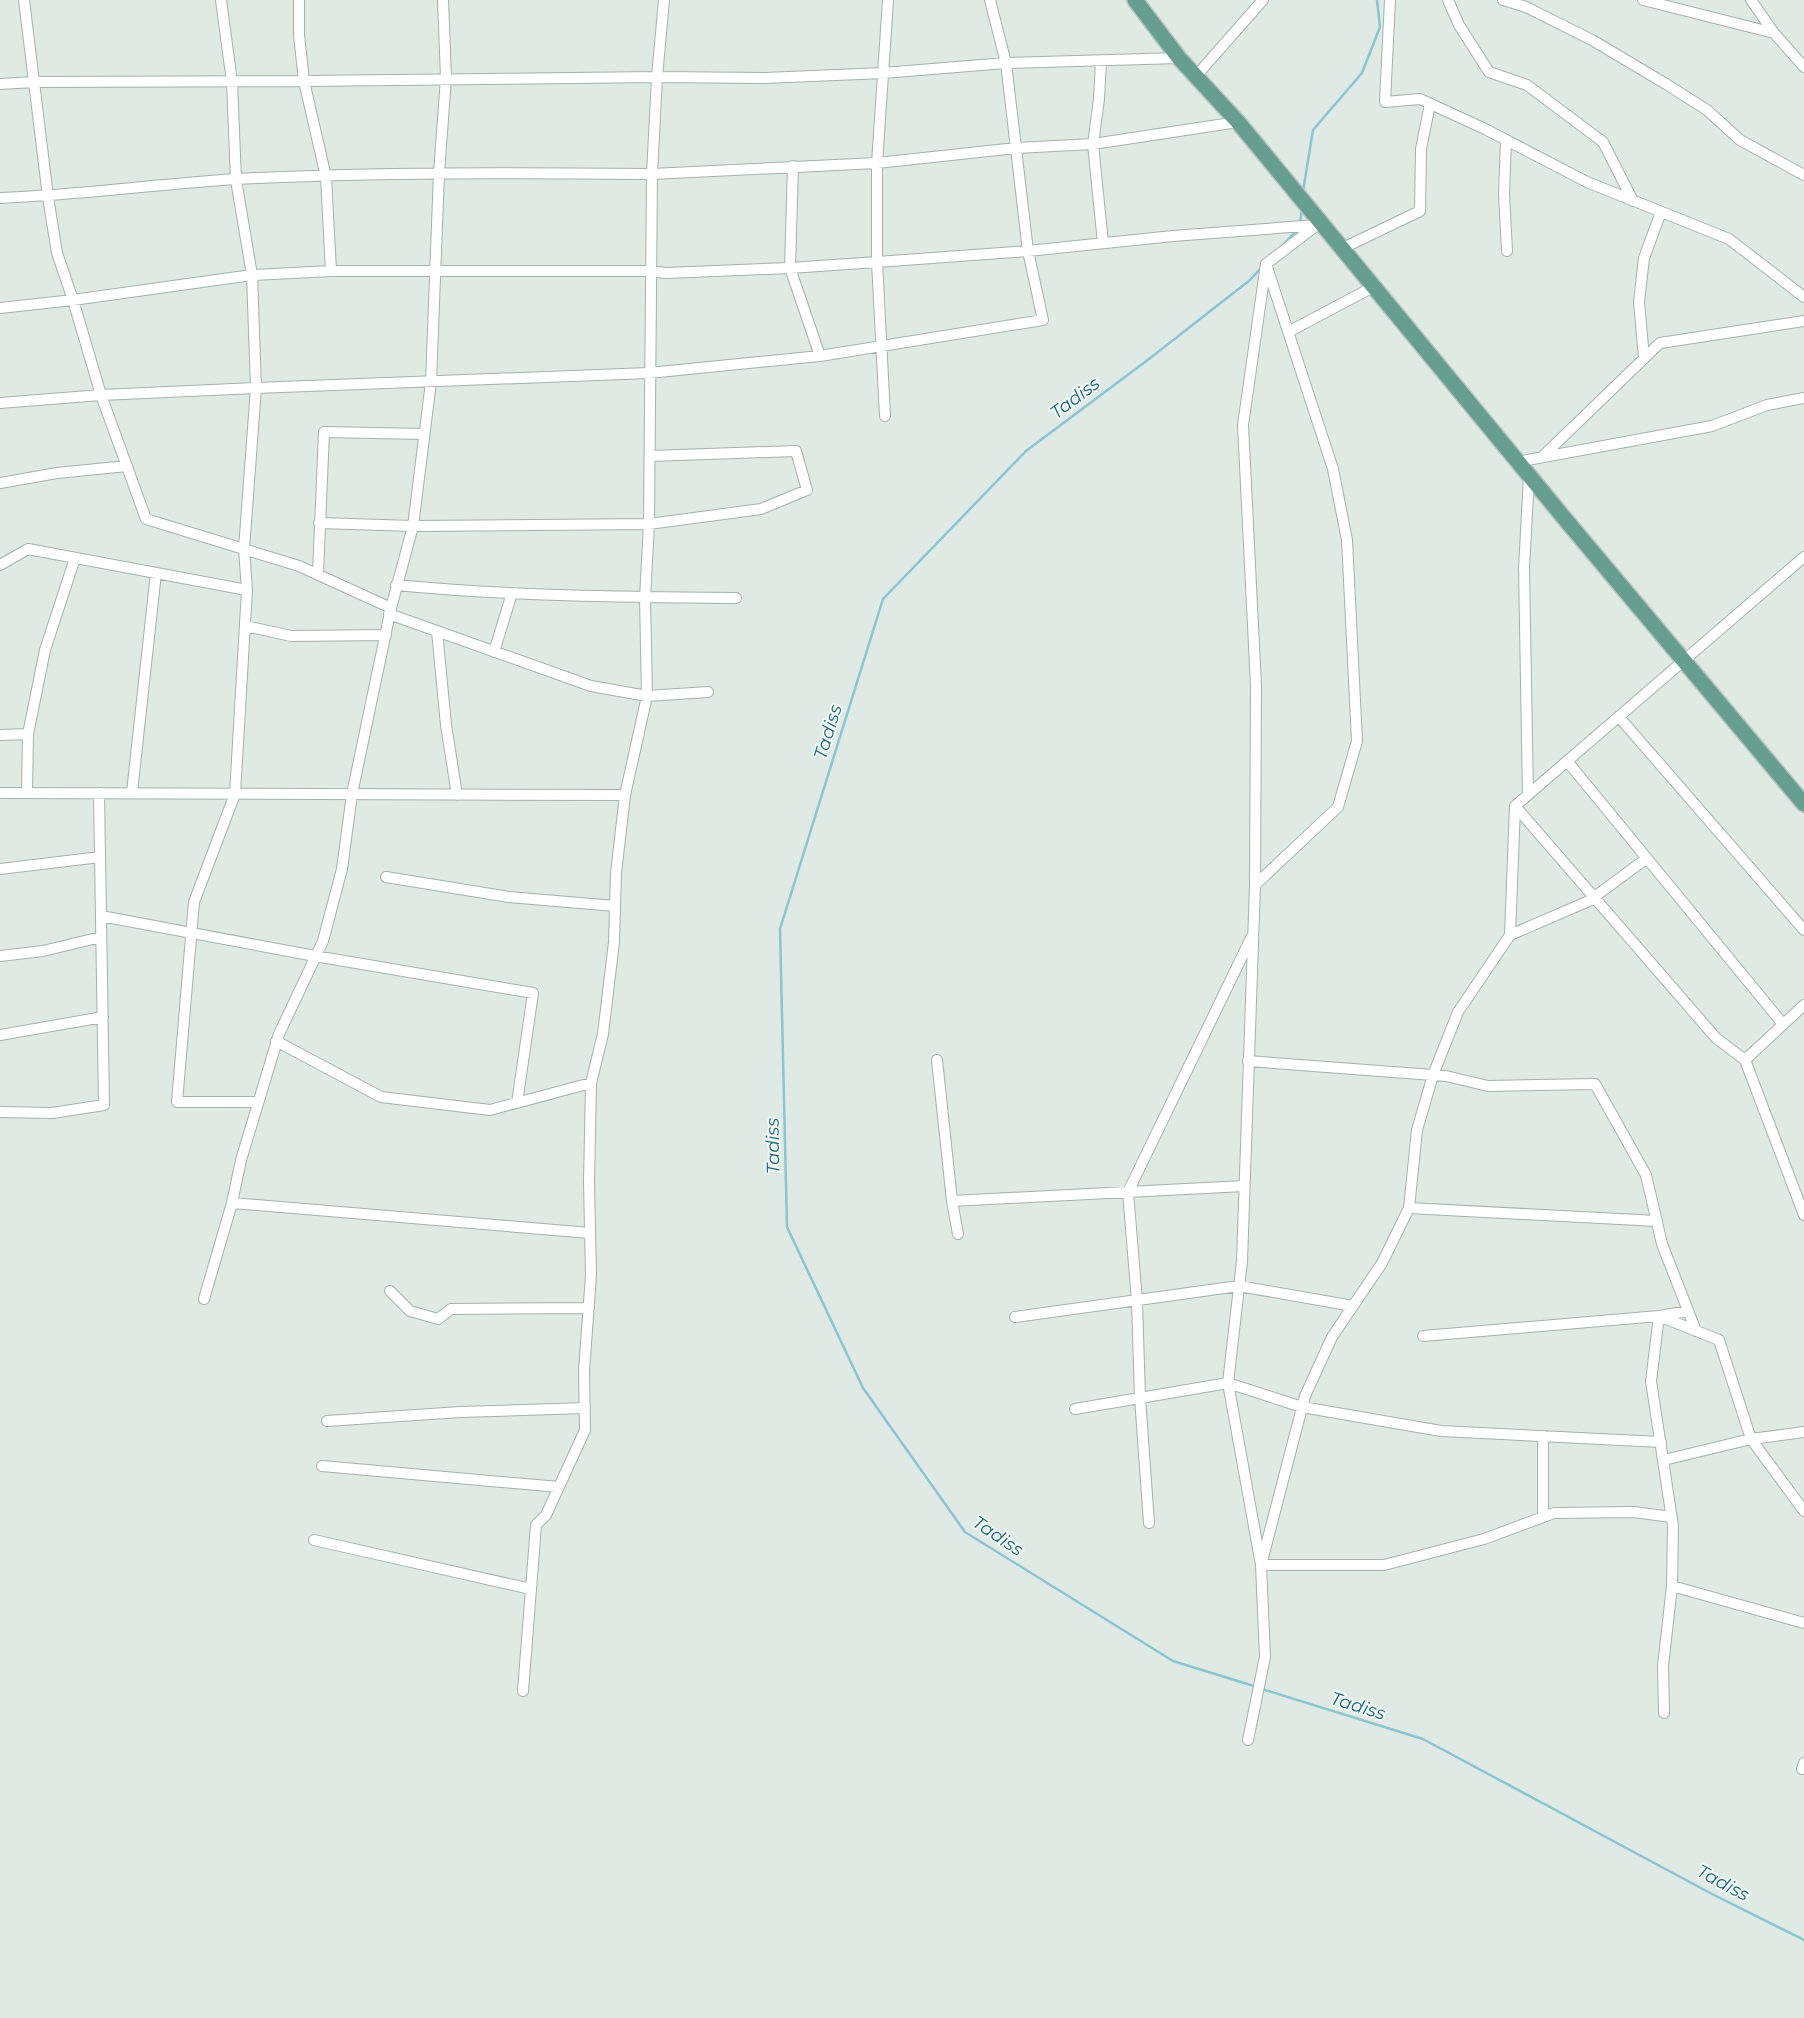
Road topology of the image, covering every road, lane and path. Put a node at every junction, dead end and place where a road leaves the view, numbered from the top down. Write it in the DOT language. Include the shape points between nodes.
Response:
graph roads {
  1 [pos="24,0"];
  2 [pos="221,0"];
  3 [pos="299,0"];
  4 [pos="443,0"];
  5 [pos="664,0"];
  6 [pos="888,0"];
  7 [pos="990,0"];
  8 [pos="1135,0"];
  9 [pos="1263,0"];
  10 [pos="1390,0"];
  11 [pos="1448,0"];
  12 [pos="1503,0"];
  13 [pos="1643,0"];
  14 [pos="1751,0"];
  15 [pos="1774,33"];
  16 [pos="1180,58"];
  17 [pos="1101,61"];
  18 [pos="1006,64"];
  19 [pos="1804,67"];
  20 [pos="883,74"];
  21 [pos="1196,76"];
  22 [pos="657,77"];
  23 [pos="446,78"];
  24 [pos="304,81"];
  25 [pos="34,82"];
  26 [pos="232,82"];
  27 [pos="0,84"];
  28 [pos="1430,104"];
  29 [pos="1238,122"];
  30 [pos="1506,140"];
  31 [pos="1093,144"];
  32 [pos="1016,148"];
  33 [pos="877,163"];
  34 [pos="792,166"];
  35 [pos="439,173"];
  36 [pos="652,174"];
  37 [pos="1804,175"];
  38 [pos="326,177"];
  39 [pos="236,180"];
  40 [pos="48,197"];
  41 [pos="0,198"];
  42 [pos="1633,201"];
  43 [pos="1661,212"];
  44 [pos="1318,224"];
  45 [pos="1103,243"];
  46 [pos="1341,249"];
  47 [pos="1028,251"];
  48 [pos="1507,251"];
  49 [pos="877,262"];
  50 [pos="1266,264"];
  51 [pos="790,268"];
  52 [pos="331,270"];
  53 [pos="436,270"];
  54 [pos="650,270"];
  55 [pos="252,275"];
  56 [pos="1373,287"];
  57 [pos="1804,297"];
  58 [pos="73,300"];
  59 [pos="0,308"];
  60 [pos="1804,321"];
  61 [pos="1290,331"];
  62 [pos="881,347"];
  63 [pos="820,356"];
  64 [pos="1644,358"];
  65 [pos="649,373"];
  66 [pos="431,382"];
  67 [pos="256,388"];
  68 [pos="100,395"];
  69 [pos="1804,398"];
  70 [pos="0,403"];
  71 [pos="885,416"];
  72 [pos="424,434"];
  73 [pos="650,456"];
  74 [pos="1542,457"];
  75 [pos="1517,462"];
  76 [pos="127,466"];
  77 [pos="1529,476"];
  78 [pos="0,483"];
  79 [pos="319,523"];
  80 [pos="649,524"];
  81 [pos="413,526"];
  82 [pos="244,549"];
  83 [pos="1804,557"];
  84 [pos="75,558"];
  85 [pos="0,564"];
  86 [pos="156,573"];
  87 [pos="318,574"];
  88 [pos="396,585"];
  89 [pos="246,590"];
  90 [pos="512,593"];
  91 [pos="645,598"];
  92 [pos="736,598"];
  93 [pos="390,611"];
  94 [pos="244,626"];
  95 [pos="437,631"];
  96 [pos="386,635"];
  97 [pos="494,652"];
  98 [pos="1683,661"];
  99 [pos="708,692"];
  100 [pos="647,696"];
  101 [pos="1619,717"];
  102 [pos="28,734"];
  103 [pos="0,735"];
  104 [pos="1567,761"];
  105 [pos="132,792"];
  106 [pos="0,793"];
  107 [pos="27,793"];
  108 [pos="99,793"];
  109 [pos="235,794"];
  110 [pos="352,794"];
  111 [pos="457,795"];
  112 [pos="625,795"];
  113 [pos="1528,795"];
  114 [pos="1804,804"];
  115 [pos="1515,806"];
  116 [pos="100,857"];
  117 [pos="1647,858"];
  118 [pos="0,869"];
  119 [pos="386,877"];
  120 [pos="1255,886"];
  121 [pos="1594,897"];
  122 [pos="615,906"];
  123 [pos="101,916"];
  124 [pos="1804,930"];
  125 [pos="191,933"];
  126 [pos="1253,933"];
  127 [pos="1510,936"];
  128 [pos="101,937"];
  129 [pos="0,956"];
  130 [pos="316,956"];
  131 [pos="1804,1005"];
  132 [pos="103,1016"];
  133 [pos="1784,1024"];
  134 [pos="0,1035"];
  135 [pos="276,1041"];
  136 [pos="937,1060"];
  137 [pos="1745,1060"];
  138 [pos="1248,1061"];
  139 [pos="1432,1075"];
  140 [pos="591,1083"];
  141 [pos="258,1102"];
  142 [pos="517,1103"];
  143 [pos="0,1112"];
  144 [pos="1244,1186"];
  145 [pos="1128,1192"];
  146 [pos="952,1200"];
  147 [pos="232,1204"];
  148 [pos="1409,1208"];
  149 [pos="1804,1215"];
  150 [pos="1657,1221"];
  151 [pos="590,1233"];
  152 [pos="958,1234"];
  153 [pos="1239,1286"];
  154 [pos="390,1290"];
  155 [pos="204,1299"];
  156 [pos="1137,1301"];
  157 [pos="1353,1306"];
  158 [pos="589,1308"];
  159 [pos="1688,1311"];
  160 [pos="1659,1316"];
  161 [pos="1015,1317"];
  162 [pos="1696,1331"];
  163 [pos="1423,1336"];
  164 [pos="1228,1383"];
  165 [pos="1140,1398"];
  166 [pos="1302,1407"];
  167 [pos="585,1408"];
  168 [pos="1075,1409"];
  169 [pos="327,1420"];
  170 [pos="1804,1432"];
  171 [pos="1543,1436"];
  172 [pos="1751,1439"];
  173 [pos="1661,1442"];
  174 [pos="1664,1460"];
  175 [pos="322,1466"];
  176 [pos="559,1487"];
  177 [pos="1804,1511"];
  178 [pos="1543,1517"];
  179 [pos="1672,1517"];
  180 [pos="1149,1523"];
  181 [pos="314,1540"];
  182 [pos="1260,1565"];
  183 [pos="1672,1586"];
  184 [pos="531,1589"];
  185 [pos="1804,1623"];
  186 [pos="524,1691"];
  187 [pos="1664,1713"];
  188 [pos="1248,1740"];
  189 [pos="1804,1763"];
  190 [pos="1804,1769"];
  1 -- 25 [label="street"];
  2 -- 26 [label="street"];
  3 -- 24 [label="street"];
  4 -- 23 [label="street"];
  5 -- 22 [label="street"];
  6 -- 20 [label="street"];
  7 -- 18 [label="street"];
  8 -- 16 [label="main road"];
  9 -- 21 [label="street"];
  10 -- 28 [label="street" via="1385,102 1420,100"];
  11 -- 42 [label="street" via="1459,25 1489,72 1527,85 1602,142"];
  12 -- 37 [label="street" via="1526,7 1625,60 1707,110 1740,140"];
  13 -- 15 [label="street"];
  14 -- 15 [label="street"];
  15 -- 19 [label="street"];
  16 -- 17 [label="street"];
  16 -- 21 [label="main road"];
  17 -- 18 [label="street"];
  17 -- 31 [label="street"];
  18 -- 20 [label="street"];
  18 -- 32 [label="street"];
  20 -- 22 [label="street"];
  20 -- 33 [label="street"];
  21 -- 29 [label="main road"];
  22 -- 23 [label="street"];
  22 -- 36 [label="street"];
  23 -- 24 [label="street"];
  23 -- 35 [label="street"];
  24 -- 26 [label="street"];
  24 -- 38 [label="street"];
  25 -- 26 [label="street"];
  25 -- 27 [label="street"];
  25 -- 40 [label="street"];
  26 -- 39 [label="street"];
  28 -- 30 [label="street"];
  28 -- 46 [label="street" via="1421,149 1420,211"];
  29 -- 31 [label="street"];
  29 -- 44 [label="main road"];
  30 -- 42 [label="street"];
  30 -- 48 [label="street"];
  31 -- 32 [label="street"];
  31 -- 45 [label="street"];
  32 -- 33 [label="street"];
  32 -- 47 [label="street"];
  33 -- 34 [label="street"];
  33 -- 49 [label="street"];
  34 -- 36 [label="street"];
  34 -- 51 [label="street"];
  35 -- 36 [label="street"];
  35 -- 38 [label="street"];
  35 -- 53 [label="street"];
  36 -- 54 [label="street"];
  38 -- 39 [label="street"];
  38 -- 52 [label="street"];
  39 -- 40 [label="street"];
  39 -- 55 [label="street"];
  40 -- 41 [label="street"];
  40 -- 58 [label="street" via="57,253"];
  42 -- 43 [label="street"];
  43 -- 57 [label="street" via="1729,239"];
  43 -- 64 [label="street" via="1644,258 1639,302"];
  44 -- 45 [label="street"];
  44 -- 46 [label="main road"];
  44 -- 50 [label="street"];
  45 -- 47 [label="street"];
  46 -- 56 [label="main road"];
  47 -- 49 [label="street"];
  47 -- 62 [label="street" via="1043,320"];
  49 -- 51 [label="street"];
  49 -- 62 [label="street"];
  50 -- 61 [label="street"];
  50 -- 120 [label="street" via="1243,426 1256,686"];
  51 -- 54 [label="street" via="666,273"];
  51 -- 63 [label="street"];
  52 -- 53 [label="street"];
  52 -- 55 [label="street"];
  53 -- 54 [label="street"];
  53 -- 66 [label="street"];
  54 -- 65 [label="street"];
  55 -- 58 [label="street"];
  55 -- 67 [label="street"];
  56 -- 61 [label="street"];
  56 -- 75 [label="main road"];
  58 -- 59 [label="street"];
  58 -- 68 [label="street"];
  60 -- 64 [label="street" via="1660,343"];
  61 -- 120 [label="street" via="1333,469 1347,540 1357,741 1338,807"];
  62 -- 63 [label="street"];
  62 -- 71 [label="street"];
  63 -- 65 [label="street"];
  64 -- 74 [label="street"];
  65 -- 66 [label="street"];
  65 -- 73 [label="street"];
  66 -- 67 [label="street"];
  66 -- 72 [label="street"];
  67 -- 68 [label="street"];
  67 -- 82 [label="street"];
  68 -- 70 [label="street"];
  68 -- 76 [label="street"];
  69 -- 74 [label="street" via="1767,405 1712,426"];
  72 -- 79 [label="street" via="324,432"];
  72 -- 81 [label="street"];
  73 -- 80 [label="street"];
  73 -- 80 [label="street" via="796,451 807,490 761,509"];
  74 -- 75 [label="street"];
  75 -- 77 [label="main road"];
  76 -- 78 [label="street"];
  76 -- 82 [label="street" via="146,519"];
  77 -- 98 [label="main road"];
  77 -- 113 [label="street" via="1524,568"];
  79 -- 81 [label="street"];
  79 -- 87 [label="street"];
  80 -- 81 [label="street"];
  80 -- 91 [label="street"];
  81 -- 88 [label="street"];
  82 -- 87 [label="street"];
  82 -- 89 [label="street"];
  83 -- 98 [label="street"];
  84 -- 85 [label="street" via="28,549"];
  84 -- 86 [label="street"];
  84 -- 102 [label="street" via="45,650"];
  86 -- 89 [label="street"];
  86 -- 105 [label="street"];
  87 -- 93 [label="street"];
  88 -- 90 [label="street"];
  88 -- 93 [label="street"];
  89 -- 94 [label="street"];
  90 -- 91 [label="street"];
  90 -- 97 [label="street"];
  91 -- 92 [label="street"];
  91 -- 100 [label="street"];
  93 -- 95 [label="street"];
  93 -- 96 [label="street"];
  94 -- 96 [label="street" via="291,636"];
  94 -- 109 [label="street"];
  95 -- 97 [label="street"];
  95 -- 111 [label="street"];
  96 -- 110 [label="street"];
  97 -- 100 [label="street" via="591,686"];
  98 -- 101 [label="street"];
  98 -- 114 [label="main road"];
  99 -- 100 [label="street"];
  100 -- 112 [label="street"];
  101 -- 104 [label="street"];
  101 -- 124 [label="street"];
  102 -- 103 [label="street"];
  102 -- 107 [label="street"];
  104 -- 113 [label="street"];
  104 -- 117 [label="street"];
  105 -- 108 [label="street"];
  105 -- 109 [label="street"];
  106 -- 107 [label="street"];
  107 -- 108 [label="street"];
  108 -- 116 [label="street"];
  109 -- 110 [label="street"];
  109 -- 125 [label="street" via="194,902"];
  110 -- 111 [label="street"];
  110 -- 130 [label="street" via="342,868"];
  111 -- 112 [label="street"];
  112 -- 122 [label="street"];
  113 -- 115 [label="street"];
  115 -- 121 [label="street"];
  115 -- 127 [label="street"];
  116 -- 118 [label="street"];
  116 -- 123 [label="street"];
  117 -- 121 [label="street"];
  117 -- 133 [label="street"];
  119 -- 122 [label="street" via="509,897"];
  120 -- 126 [label="street"];
  121 -- 127 [label="street"];
  121 -- 137 [label="street" via="1716,1038"];
  122 -- 140 [label="street" via="603,1034"];
  123 -- 125 [label="street"];
  123 -- 128 [label="street"];
  125 -- 130 [label="street"];
  125 -- 141 [label="street" via="177,1102"];
  126 -- 138 [label="street"];
  126 -- 145 [label="street"];
  127 -- 139 [label="street" via="1458,1012"];
  128 -- 129 [label="street"];
  128 -- 132 [label="street"];
  130 -- 135 [label="street"];
  130 -- 142 [label="street" via="534,993"];
  131 -- 133 [label="street"];
  132 -- 134 [label="street"];
  132 -- 143 [label="street" via="104,1105 52,1113"];
  133 -- 137 [label="street"];
  135 -- 141 [label="street"];
  135 -- 142 [label="street" via="381,1097 490,1110"];
  136 -- 146 [label="street"];
  137 -- 149 [label="street"];
  138 -- 139 [label="street"];
  138 -- 144 [label="street"];
  139 -- 148 [label="street" via="1417,1130"];
  139 -- 150 [label="street" via="1488,1086 1595,1084 1646,1175"];
  140 -- 142 [label="street"];
  140 -- 151 [label="street"];
  141 -- 147 [label="street"];
  144 -- 145 [label="street"];
  144 -- 153 [label="street"];
  145 -- 146 [label="street"];
  145 -- 156 [label="street"];
  146 -- 152 [label="street"];
  147 -- 151 [label="street"];
  147 -- 155 [label="street"];
  148 -- 150 [label="street"];
  148 -- 157 [label="street" via="1382,1263"];
  150 -- 159 [label="street" via="1662,1244"];
  151 -- 158 [label="street"];
  153 -- 156 [label="street"];
  153 -- 157 [label="street"];
  153 -- 164 [label="street"];
  154 -- 158 [label="street" via="410,1311 438,1319 451,1309"];
  156 -- 161 [label="street"];
  156 -- 165 [label="street"];
  157 -- 166 [label="street" via="1332,1337"];
  158 -- 167 [label="street"];
  159 -- 160 [label="street"];
  159 -- 162 [label="street"];
  160 -- 162 [label="street"];
  160 -- 163 [label="street"];
  160 -- 173 [label="street" via="1651,1381"];
  162 -- 172 [label="street" via="1720,1340"];
  164 -- 165 [label="street"];
  164 -- 166 [label="street"];
  164 -- 182 [label="street"];
  165 -- 168 [label="street"];
  165 -- 180 [label="street"];
  166 -- 171 [label="street" via="1440,1431"];
  166 -- 182 [label="street"];
  167 -- 169 [label="street"];
  167 -- 176 [label="street" via="585,1430"];
  170 -- 172 [label="street"];
  171 -- 173 [label="street"];
  171 -- 178 [label="street"];
  172 -- 174 [label="street"];
  172 -- 177 [label="street"];
  173 -- 174 [label="street"];
  174 -- 179 [label="street"];
  175 -- 176 [label="street"];
  176 -- 184 [label="street" via="546,1515 536,1525"];
  178 -- 179 [label="street" via="1554,1513 1634,1512"];
  178 -- 182 [label="street" via="1484,1539 1384,1565"];
  179 -- 183 [label="street"];
  181 -- 184 [label="street"];
  182 -- 188 [label="street" via="1265,1657"];
  183 -- 185 [label="street"];
  183 -- 187 [label="street" via="1664,1666"];
  184 -- 186 [label="street"];
  189 -- 190 [label="street"];
}
